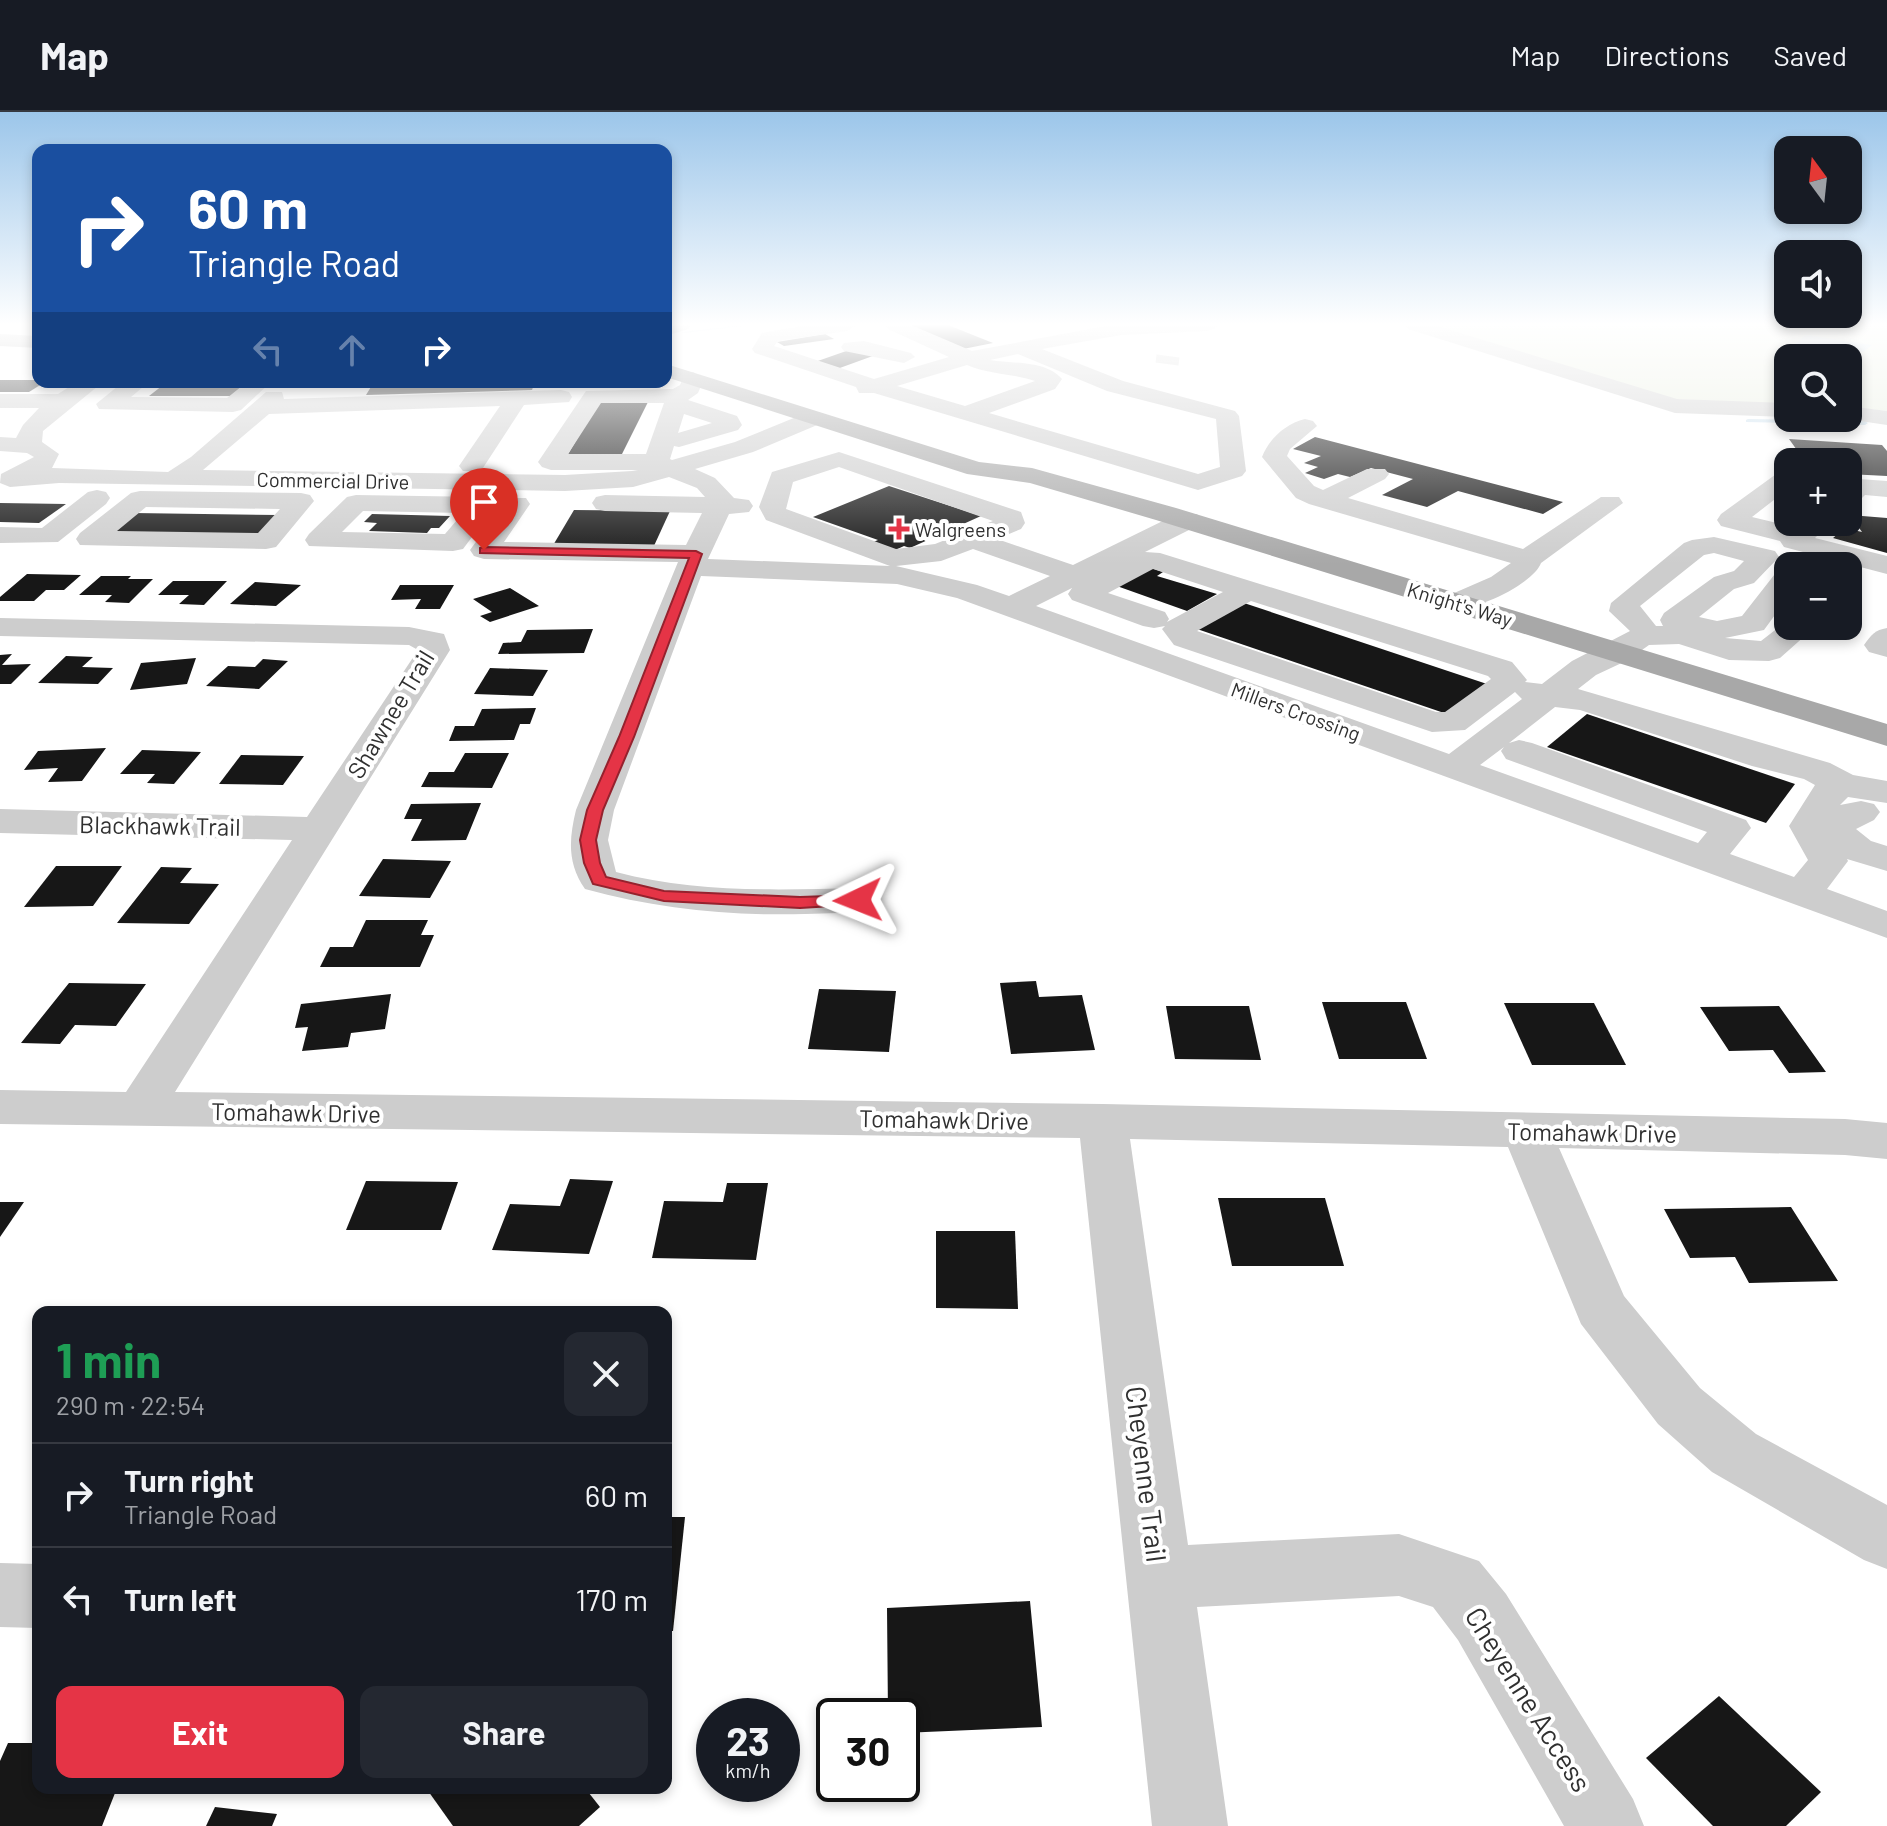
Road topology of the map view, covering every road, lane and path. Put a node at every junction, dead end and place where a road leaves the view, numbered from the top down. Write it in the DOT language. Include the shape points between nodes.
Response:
graph roads {
  1 [pos="53,405"];
  2 [pos="58,405"];
  3 [pos="265,405"];
  4 [pos="320,405"];
  5 [pos="512,405"];
  6 [pos="556,405"];
  7 [pos="588,405"];
  8 [pos="679,405"];
  9 [pos="702,405"];
  10 [pos="821,405"];
  11 [pos="831,405"];
  12 [pos="844,405"];
  13 [pos="940,405"];
  14 [pos="990,405"];
  15 [pos="1119,405"];
  16 [pos="1191,405"];
  17 [pos="1677,405"];
  18 [pos="263,407"];
  19 [pos="1774,410"];
  20 [pos="1049,412"];
  21 [pos="966,413"];
  22 [pos="1862,415"];
  23 [pos="27,417"];
  24 [pos="1887,418"];
  25 [pos="546,420"];
  26 [pos="0,422"];
  27 [pos="1305,426"];
  28 [pos="1010,427"];
  29 [pos="1229,432"];
  30 [pos="0,437"];
  31 [pos="0,444"];
  32 [pos="744,447"];
  33 [pos="40,452"];
  34 [pos="664,459"];
  35 [pos="806,469"];
  36 [pos="880,473"];
  37 [pos="189,474"];
  38 [pos="466,474"];
  39 [pos="1376,474"];
  40 [pos="1032,476"];
  41 [pos="519,477"];
  42 [pos="1198,482"];
  43 [pos="3,486"];
  44 [pos="841,487"];
  45 [pos="1862,487"];
  46 [pos="1774,488"];
  47 [pos="1887,489"];
  48 [pos="814,497"];
  49 [pos="97,498"];
  50 [pos="140,499"];
  51 [pos="1324,500"];
  52 [pos="1610,503"];
  53 [pos="440,504"];
  54 [pos="719,505"];
  55 [pos="772,507"];
  56 [pos="1157,512"];
  57 [pos="1774,533"];
  58 [pos="0,535"];
  59 [pos="1786,536"];
  60 [pos="972,539"];
  61 [pos="1806,542"];
  62 [pos="1516,556"];
  63 [pos="693,561"];
  64 [pos="1887,565"];
  65 [pos="895,567"];
  66 [pos="1076,576"];
  67 [pos="1248,590"];
  68 [pos="1774,595"];
  69 [pos="1447,600"];
  70 [pos="1001,604"];
  71 [pos="1154,619"];
  72 [pos="1675,620"];
  73 [pos="0,627"];
  74 [pos="1887,637"];
  75 [pos="1632,638"];
  76 [pos="1783,640"];
  77 [pos="1887,647"];
  78 [pos="1217,649"];
  79 [pos="1180,668"];
  80 [pos="1506,683"];
  81 [pos="1547,696"];
  82 [pos="1584,700"];
  83 [pos="1402,712"];
  84 [pos="1887,735"];
  85 [pos="1366,736"];
  86 [pos="1519,751"];
  87 [pos="1469,773"];
  88 [pos="1843,785"];
  89 [pos="1887,792"];
  90 [pos="1887,815"];
  91 [pos="0,821"];
  92 [pos="320,829"];
  93 [pos="1705,859"];
  94 [pos="1887,859"];
  95 [pos="1828,861"];
  96 [pos="1887,882"];
  97 [pos="1802,894"];
  98 [pos="858,900"];
  99 [pos="1887,925"];
  100 [pos="0,1107"];
  101 [pos="139,1110"];
  102 [pos="1103,1121"];
  103 [pos="1526,1130"];
  104 [pos="1887,1141"];
  105 [pos="1887,1539"];
  106 [pos="1160,1578"];
  107 [pos="0,1595"];
  108 [pos="32,1596"];
  109 [pos="1190,1826"];
  110 [pos="1606,1826"];
  1 -- 23 [label="street"];
  2 -- 33 [label="street" via="29,431"];
  3 -- 18 [label="street"];
  4 -- 18 [label="street"];
  5 -- 38 [label="street"];
  6 -- 25 [label="street"];
  7 -- 34 [label="street" via="551,462"];
  8 -- 34 [label="street"];
  9 -- 34 [label="street" via="730,425"];
  10 -- 32 [label="street"];
  11 -- 40 [label="main road, Knight's Way" via="829,416 895,435 932,438"];
  12 -- 40 [label="main road, Knight's Way" via="976,469"];
  13 -- 21 [label="street"];
  14 -- 21 [label="street"];
  15 -- 29 [label="street"];
  16 -- 29 [label="street" via="1227,416"];
  17 -- 19 [label="street"];
  18 -- 37 [label="street"];
  20 -- 28 [label="street"];
  21 -- 28 [label="street"];
  22 -- 24 [label="street"];
  23 -- 26 [label="street"];
  23 -- 30 [label="street"];
  27 -- 51 [label="street" via="1279,445 1274,457 1305,492"];
  28 -- 42 [label="street"];
  29 -- 42 [label="street" via="1233,471"];
  31 -- 33 [label="street"];
  32 -- 34 [label="street"];
  32 -- 35 [label="street"];
  33 -- 37 [label="street" via="70,465"];
  33 -- 43 [label="street" via="34,470"];
  34 -- 41 [label="street" via="619,481"];
  34 -- 54 [label="street" via="706,483 722,499"];
  35 -- 36 [label="street" via="839,459"];
  35 -- 55 [label="street" via="781,477"];
  36 -- 44 [label="street"];
  36 -- 60 [label="street" via="1011,518 1011,523"];
  37 -- 38 [label="street, Commercial Drive"];
  37 -- 43 [label="street" via="66,474"];
  37 -- 50 [label="street"];
  38 -- 41 [label="street, Commercial Drive"];
  38 -- 53 [label="street"];
  39 -- 51 [label="street"];
  40 -- 56 [label="main road, Knight's Way"];
  41 -- 54 [label="street"];
  41 -- 63 [label="street, Millers Crossing" via="484,550"];
  42 -- 56 [label="street" via="1168,485"];
  43 -- 49 [label="street"];
  45 -- 47 [label="street"];
  46 -- 57 [label="street" via="1731,520"];
  48 -- 55 [label="street"];
  49 -- 50 [label="street"];
  49 -- 58 [label="street" via="48,536"];
  50 -- 50 [label="street" via="90,539 266,541 301,501"];
  51 -- 62 [label="street"];
  52 -- 62 [label="street"];
  53 -- 53 [label="street" via="356,503 319,540 453,543 483,505"];
  54 -- 55 [label="street"];
  54 -- 63 [label="street"];
  55 -- 65 [label="street" via="776,514"];
  56 -- 66 [label="street"];
  56 -- 69 [label="main road, Knight's Way"];
  59 -- 61 [label="street"];
  60 -- 65 [label="street"];
  60 -- 66 [label="street"];
  61 -- 64 [label="street" via="1794,541"];
  62 -- 69 [label="street" via="1526,566 1501,583"];
  63 -- 65 [label="street, Millers Crossing"];
  63 -- 98 [label="street" via="595,810 588,840 599,880 664,896"];
  65 -- 70 [label="street, Millers Crossing"];
  66 -- 67 [label="street" via="1150,559"];
  66 -- 70 [label="street"];
  66 -- 71 [label="street" via="1083,594"];
  67 -- 78 [label="street" via="1178,629 1185,638"];
  67 -- 80 [label="street" via="1500,669 1510,680"];
  68 -- 72 [label="street" via="1753,623 1716,631"];
  69 -- 75 [label="main road, Knight's Way"];
  70 -- 79 [label="street, Millers Crossing"];
  72 -- 75 [label="street" via="1656,618"];
  72 -- 75 [label="street" via="1724,583 1744,577 1765,557 1714,545 1694,549 1626,603"];
  73 -- 92 [label="street, Shawnee Trail" via="409,636 433,641 434,650"];
  74 -- 77 [label="street" via="1880,645"];
  75 -- 76 [label="street" via="1682,635 1729,650 1769,651"];
  75 -- 81 [label="street"];
  75 -- 82 [label="street" via="1612,677"];
  75 -- 84 [label="main road, Knight's Way"];
  78 -- 79 [label="street"];
  78 -- 83 [label="street"];
  79 -- 85 [label="street, Millers Crossing"];
  80 -- 81 [label="street"];
  80 -- 83 [label="street" via="1453,723"];
  81 -- 82 [label="street"];
  81 -- 87 [label="street"];
  82 -- 86 [label="street"];
  82 -- 88 [label="street" via="1817,771"];
  83 -- 85 [label="street"];
  85 -- 87 [label="street, Millers Crossing"];
  86 -- 87 [label="street"];
  86 -- 93 [label="street" via="1732,828"];
  87 -- 93 [label="street, Millers Crossing"];
  88 -- 89 [label="street"];
  88 -- 95 [label="street" via="1830,791 1808,826"];
  90 -- 94 [label="street" via="1853,813 1835,831 1857,849"];
  91 -- 92 [label="street, Blackhawk Trail"];
  92 -- 101 [label="street, Shawnee Trail"];
  93 -- 97 [label="street, Millers Crossing"];
  95 -- 96 [label="street"];
  95 -- 97 [label="street"];
  97 -- 99 [label="street, Millers Crossing"];
  100 -- 101 [label="street, Tomahawk Drive"];
  101 -- 102 [label="street, Tomahawk Drive"];
  102 -- 103 [label="street, Tomahawk Drive"];
  102 -- 106 [label="street, Cheyenne Trail"];
  103 -- 104 [label="street, Tomahawk Drive"];
  103 -- 105 [label="street" via="1601,1308 1679,1406 1734,1453"];
  106 -- 109 [label="street, Cheyenne Trail"];
  106 -- 110 [label="street, Cheyenne Access" via="1399,1565 1455,1583 1482,1617"];
  107 -- 108 [label="street"];
}
